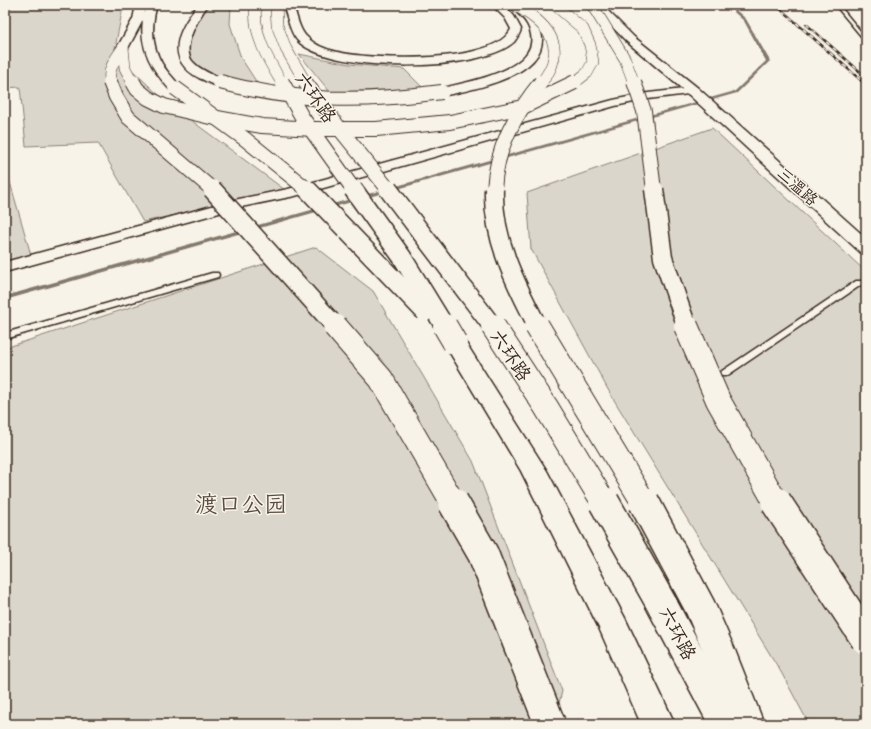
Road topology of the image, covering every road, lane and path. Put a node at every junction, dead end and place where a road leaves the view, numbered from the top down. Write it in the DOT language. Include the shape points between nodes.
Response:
graph roads {
  1 [pos="141,5"];
  2 [pos="152,5"];
  3 [pos="203,5"];
  4 [pos="256,5"];
  5 [pos="276,5"];
  6 [pos="288,5"];
  7 [pos="497,5"];
  8 [pos="555,5"];
  9 [pos="592,5"];
  10 [pos="596,5"];
  11 [pos="837,5"];
  12 [pos="516,6"];
  13 [pos="866,41"];
  14 [pos="123,48"];
  15 [pos="693,91"];
  16 [pos="866,248"];
  17 [pos="5,267"];
  18 [pos="215,275"];
  19 [pos="866,283"];
  20 [pos="5,336"];
  21 [pos="455,343"];
  22 [pos="725,374"];
  23 [pos="866,639"];
  24 [pos="550,724"];
  25 [pos="658,724"];
  26 [pos="725,724"];
  27 [pos="748,724"];
  1 -- 14 [label="highway" via="138,19"];
  2 -- 21 [label="highway, bridge" via="146,28 155,63 163,76 175,88 251,143 306,188"];
  3 -- 12 [label="highway, bridge" via="188,31 183,52 187,63 218,82 242,90 306,100 392,99 476,85 501,76 519,67 530,57 536,46 537,36 530,20"];
  4 -- 21 [label="highway, 六环路, bridge" via="258,33 267,58 302,117 402,257"];
  5 -- 26 [label="highway, 六环路, bridge" via="274,12 278,32 286,53 330,118 384,183 502,340 579,458 660,599"];
  6 -- 7 [label="highway" via="304,41 315,47 327,53 348,57 398,62 463,57 512,38 516,29 513,21"];
  8 -- 14 [label="highway, bridge" via="583,29 590,45 593,62 587,73 572,84 523,107 450,122 376,129 314,129 262,126 206,116 164,106 148,98 128,75"];
  9 -- 23 [label="highway, bridge" via="625,59 644,111 663,258 684,321 718,400 778,506"];
  10 -- 15 [label="highway" via="630,39"];
  11 -- 13 [label="lane"];
  12 -- 27 [label="highway, bridge" via="534,15 546,26 552,37 555,52 552,67 529,98 504,140 495,171 494,203 502,245 518,290 661,532 710,629"];
  14 -- 24 [label="highway, bridge" via="113,63 109,79 128,117 209,186 298,283 380,379 483,554"];
  15 -- 16 [label="highway, 三温路"];
  15 -- 17 [label="street" via="613,103 290,193 239,203"];
  18 -- 20 [label="lane"];
  19 -- 22 [label="lane" via="859,283"];
  21 -- 25 [label="highway, 六环路" via="534,471 614,627"];
}
